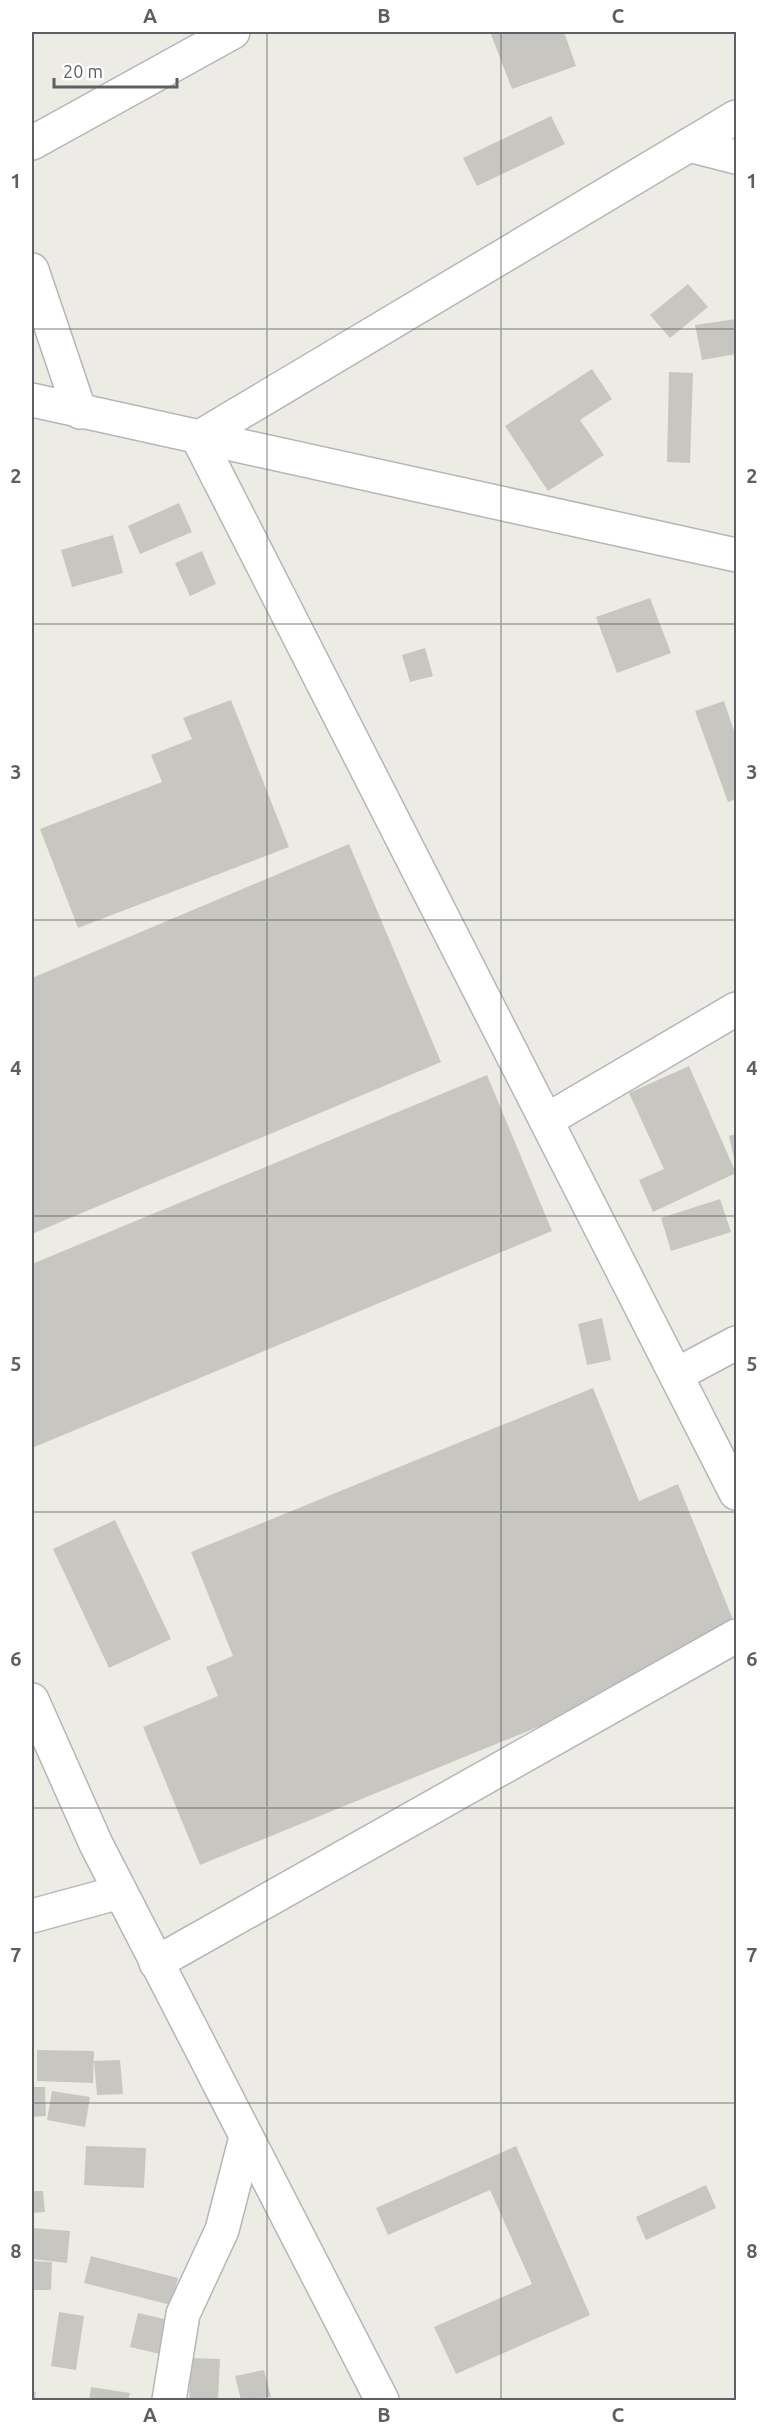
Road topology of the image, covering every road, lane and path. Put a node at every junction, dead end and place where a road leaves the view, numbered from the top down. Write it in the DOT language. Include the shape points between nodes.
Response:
graph roads {
  1 [pos="233,32"];
  2 [pos="736,117"];
  3 [pos="32,143"];
  4 [pos="689,145"];
  5 [pos="736,157"];
  6 [pos="32,270"];
  7 [pos="32,400"];
  8 [pos="80,412"];
  9 [pos="198,438"];
  10 [pos="736,555"];
  11 [pos="736,1009"];
  12 [pos="547,1120"];
  13 [pos="736,1343"];
  14 [pos="676,1375"];
  15 [pos="736,1493"];
  16 [pos="736,1636"];
  17 [pos="32,1700"];
  18 [pos="120,1892"];
  19 [pos="32,1916"];
  20 [pos="156,1963"];
  21 [pos="246,2137"];
  22 [pos="169,2400"];
  23 [pos="382,2400"];
  1 -- 3 [label="street"];
  2 -- 4 [label="street"];
  4 -- 5 [label="street"];
  4 -- 9 [label="street"];
  6 -- 8 [label="street"];
  7 -- 8 [label="street"];
  8 -- 9 [label="street"];
  9 -- 10 [label="street"];
  9 -- 12 [label="street"];
  11 -- 12 [label="street"];
  12 -- 14 [label="street"];
  13 -- 14 [label="street"];
  14 -- 15 [label="street"];
  16 -- 20 [label="street"];
  17 -- 18 [label="street"];
  18 -- 19 [label="street"];
  18 -- 20 [label="street"];
  20 -- 21 [label="street"];
  21 -- 22 [label="street" via="222,2230 183,2314"];
  21 -- 23 [label="street"];
}
